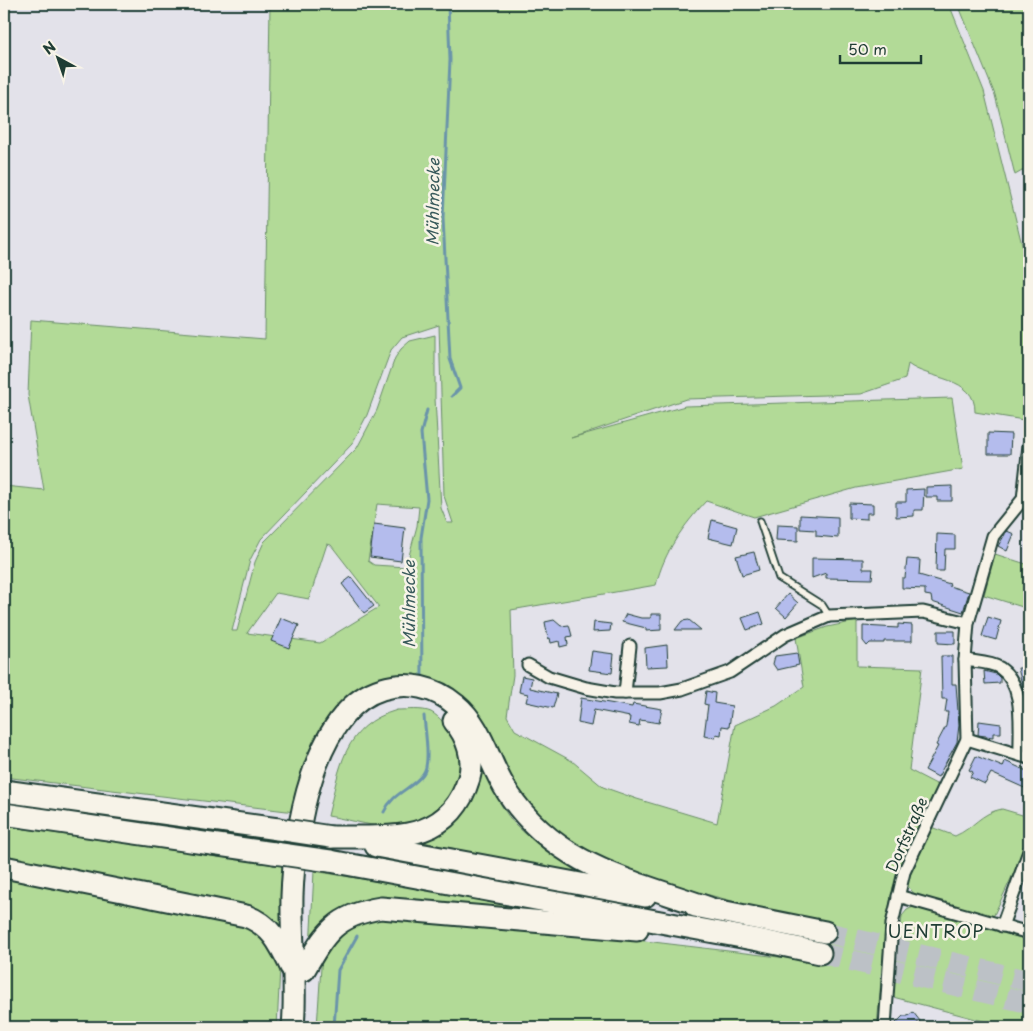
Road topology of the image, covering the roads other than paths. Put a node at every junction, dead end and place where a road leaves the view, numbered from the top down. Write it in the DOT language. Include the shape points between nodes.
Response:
graph roads {
  1 [pos="1029,445"];
  2 [pos="760,521"];
  3 [pos="829,616"];
  4 [pos="968,624"];
  5 [pos="630,646"];
  6 [pos="966,660"];
  7 [pos="528,665"];
  8 [pos="625,693"];
  9 [pos="967,739"];
  10 [pos="1024,757"];
  11 [pos="4,791"];
  12 [pos="4,814"];
  13 [pos="331,837"];
  14 [pos="1029,851"];
  15 [pos="4,867"];
  16 [pos="898,896"];
  17 [pos="710,908"];
  18 [pos="1002,926"];
  19 [pos="825,932"];
  20 [pos="1029,933"];
  21 [pos="758,940"];
  22 [pos="820,953"];
  23 [pos="299,971"];
  24 [pos="293,1027"];
  25 [pos="304,1027"];
  26 [pos="886,1027"];
  1 -- 4 [label="street, Dorfstraße" via="1023,499 993,536"];
  2 -- 3 [label="lane" via="779,578 822,605"];
  3 -- 4 [label="street" via="923,612"];
  3 -- 8 [label="street" via="785,634 754,658 721,676 660,693"];
  4 -- 6 [label="street, Dorfstraße"];
  5 -- 8 [label="street"];
  6 -- 9 [label="street, Dorfstraße"];
  6 -- 10 [label="street" via="998,667 1014,682"];
  7 -- 8 [label="street" via="549,677 586,688"];
  9 -- 10 [label="street"];
  9 -- 16 [label="street, Dorfstraße" via="904,872"];
  11 -- 13 [label="highway, bridge"];
  12 -- 21 [label="highway, bridge" via="330,861"];
  13 -- 17 [label="highway"];
  13 -- 23 [label="highway" via="406,836 427,830 450,814 466,790 471,761 463,734 448,715 422,700 402,698 383,701 362,714 342,739 324,785 311,841"];
  14 -- 18 [label="street"];
  15 -- 23 [label="highway" via="254,919 268,928"];
  16 -- 18 [label="street"];
  16 -- 26 [label="street, Dorfstraße" via="892,924"];
  17 -- 19 [label="highway"];
  17 -- 23 [label="highway" via="601,870 563,850 517,807 496,775 478,733 458,706 427,688 392,686 366,695 344,713 334,726 314,776 299,830 292,895"];
  18 -- 20 [label="street"];
  21 -- 22 [label="highway"];
  21 -- 23 [label="highway" via="381,908 354,914 331,928"];
  23 -- 24 [label="highway"];
  23 -- 25 [label="highway"];
}
